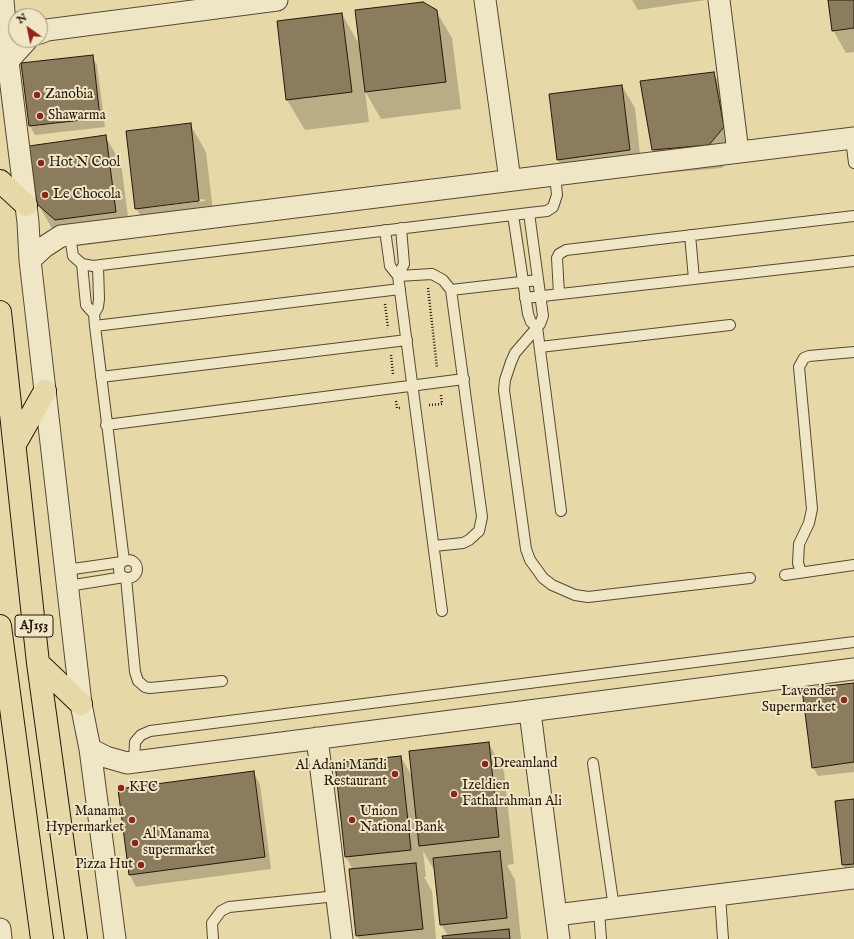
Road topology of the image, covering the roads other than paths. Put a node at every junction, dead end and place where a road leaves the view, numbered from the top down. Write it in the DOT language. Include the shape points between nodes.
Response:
graph roads {
  1 [pos="277,0"];
  2 [pos="485,0"];
  3 [pos="719,0"];
  4 [pos="48,30"];
  5 [pos="8,48"];
  6 [pos="18,48"];
  7 [pos="8,60"];
  8 [pos="852,138"];
  9 [pos="738,152"];
  10 [pos="854,163"];
  11 [pos="555,175"];
  12 [pos="510,180"];
  13 [pos="0,181"];
  14 [pos="27,213"];
  15 [pos="529,213"];
  16 [pos="513,215"];
  17 [pos="854,216"];
  18 [pos="400,228"];
  19 [pos="385,230"];
  20 [pos="690,235"];
  21 [pos="65,236"];
  22 [pos="30,260"];
  23 [pos="854,262"];
  24 [pos="82,264"];
  25 [pos="98,266"];
  26 [pos="398,276"];
  27 [pos="694,279"];
  28 [pos="538,280"];
  29 [pos="523,282"];
  30 [pos="400,290"];
  31 [pos="451,290"];
  32 [pos="559,294"];
  33 [pos="541,296"];
  34 [pos="525,298"];
  35 [pos="0,312"];
  36 [pos="94,314"];
  37 [pos="730,325"];
  38 [pos="95,326"];
  39 [pos="537,327"];
  40 [pos="407,340"];
  41 [pos="540,347"];
  42 [pos="854,352"];
  43 [pos="101,377"];
  44 [pos="464,379"];
  45 [pos="412,386"];
  46 [pos="45,391"];
  47 [pos="106,425"];
  48 [pos="15,444"];
  49 [pos="561,511"];
  50 [pos="434,546"];
  51 [pos="123,561"];
  52 [pos="854,565"];
  53 [pos="801,572"];
  54 [pos="785,575"];
  55 [pos="67,578"];
  56 [pos="125,578"];
  57 [pos="750,578"];
  58 [pos="442,611"];
  59 [pos="0,632"];
  60 [pos="854,642"];
  61 [pos="38,663"];
  62 [pos="854,669"];
  63 [pos="222,681"];
  64 [pos="81,704"];
  65 [pos="530,712"];
  66 [pos="317,738"];
  67 [pos="90,749"];
  68 [pos="130,762"];
  69 [pos="593,763"];
  70 [pos="96,788"];
  71 [pos="854,878"];
  72 [pos="720,895"];
  73 [pos="337,896"];
  74 [pos="606,909"];
  75 [pos="38,910"];
  76 [pos="556,915"];
  77 [pos="0,929"];
  78 [pos="1,939"];
  79 [pos="29,939"];
  80 [pos="42,939"];
  81 [pos="76,939"];
  82 [pos="115,939"];
  83 [pos="213,939"];
  84 [pos="342,939"];
  85 [pos="559,939"];
  86 [pos="601,939"];
  87 [pos="723,939"];
  1 -- 4 [label="street"];
  2 -- 12 [label="street"];
  3 -- 9 [label="street"];
  5 -- 7 [label="street"];
  6 -- 7 [label="street"];
  7 -- 14 [label="street"];
  8 -- 9 [label="street"];
  8 -- 10 [label="lane"];
  9 -- 11 [label="street"];
  11 -- 12 [label="street"];
  11 -- 15 [label="lane" via="557,195 553,207 548,211"];
  12 -- 21 [label="street"];
  13 -- 14 [label="main road"];
  14 -- 21 [label="street" via="43,231"];
  14 -- 22 [label="street"];
  15 -- 16 [label="lane"];
  15 -- 28 [label="lane"];
  16 -- 18 [label="lane"];
  16 -- 29 [label="lane"];
  17 -- 20 [label="lane"];
  18 -- 19 [label="lane"];
  18 -- 26 [label="lane" via="404,264"];
  19 -- 25 [label="lane"];
  19 -- 26 [label="lane" via="390,266"];
  20 -- 27 [label="lane"];
  20 -- 32 [label="lane" via="562,252 556,262"];
  21 -- 22 [label="street" via="44,247"];
  21 -- 24 [label="lane" via="73,256"];
  22 -- 46 [label="street"];
  23 -- 27 [label="lane"];
  24 -- 25 [label="lane"];
  24 -- 36 [label="lane" via="86,305"];
  25 -- 36 [label="lane" via="99,303"];
  26 -- 30 [label="lane"];
  26 -- 31 [label="lane" via="432,274 443,280"];
  27 -- 32 [label="lane"];
  28 -- 29 [label="lane"];
  28 -- 33 [label="lane"];
  29 -- 31 [label="lane"];
  29 -- 34 [label="lane"];
  30 -- 38 [label="lane"];
  30 -- 40 [label="lane"];
  31 -- 44 [label="lane"];
  32 -- 33 [label="lane"];
  33 -- 34 [label="lane"];
  33 -- 39 [label="lane" via="543,316"];
  34 -- 39 [label="lane" via="529,318"];
  35 -- 48 [label="main road, AJ153"];
  36 -- 38 [label="lane"];
  37 -- 41 [label="lane"];
  38 -- 43 [label="lane"];
  39 -- 41 [label="lane"];
  39 -- 57 [label="lane" via="510,362 504,390 526,549 530,560 543,578 563,591 588,597"];
  40 -- 43 [label="lane"];
  40 -- 45 [label="lane"];
  41 -- 49 [label="lane"];
  42 -- 53 [label="lane" via="809,356 804,358 799,367 812,509 799,544 798,563"];
  43 -- 47 [label="lane"];
  44 -- 45 [label="lane"];
  44 -- 50 [label="lane" via="482,524 475,536 463,543"];
  45 -- 47 [label="lane"];
  45 -- 50 [label="lane"];
  46 -- 48 [label="main road"];
  46 -- 55 [label="street"];
  47 -- 51 [label="lane"];
  48 -- 61 [label="main road, AJ153"];
  50 -- 58 [label="lane"];
  51 -- 55 [label="lane"];
  51 -- 56 [label="lane" via="119,568"];
  51 -- 56 [label="lane" via="135,563 137,570 133,576"];
  52 -- 53 [label="lane"];
  53 -- 54 [label="lane"];
  55 -- 56 [label="lane"];
  55 -- 64 [label="street"];
  56 -- 63 [label="lane" via="138,681 150,688"];
  59 -- 75 [label="main road, AJ153"];
  60 -- 68 [label="lane" via="150,731 141,735 135,742"];
  61 -- 64 [label="main road"];
  61 -- 81 [label="main road, AJ153"];
  62 -- 65 [label="street"];
  64 -- 67 [label="street"];
  65 -- 66 [label="street"];
  65 -- 76 [label="street"];
  66 -- 68 [label="street"];
  66 -- 73 [label="street"];
  67 -- 68 [label="street" via="112,760"];
  67 -- 70 [label="street"];
  68 -- 70 [label="street" via="107,776"];
  69 -- 74 [label="lane"];
  70 -- 82 [label="street"];
  71 -- 72 [label="street"];
  72 -- 74 [label="street"];
  72 -- 87 [label="lane"];
  73 -- 83 [label="lane" via="229,907 218,913 212,923"];
  73 -- 84 [label="street"];
  74 -- 76 [label="street"];
  74 -- 86 [label="lane"];
  75 -- 79 [label="main road"];
  75 -- 80 [label="main road, AJ153"];
  76 -- 85 [label="street"];
  77 -- 78 [label="street"];
}
